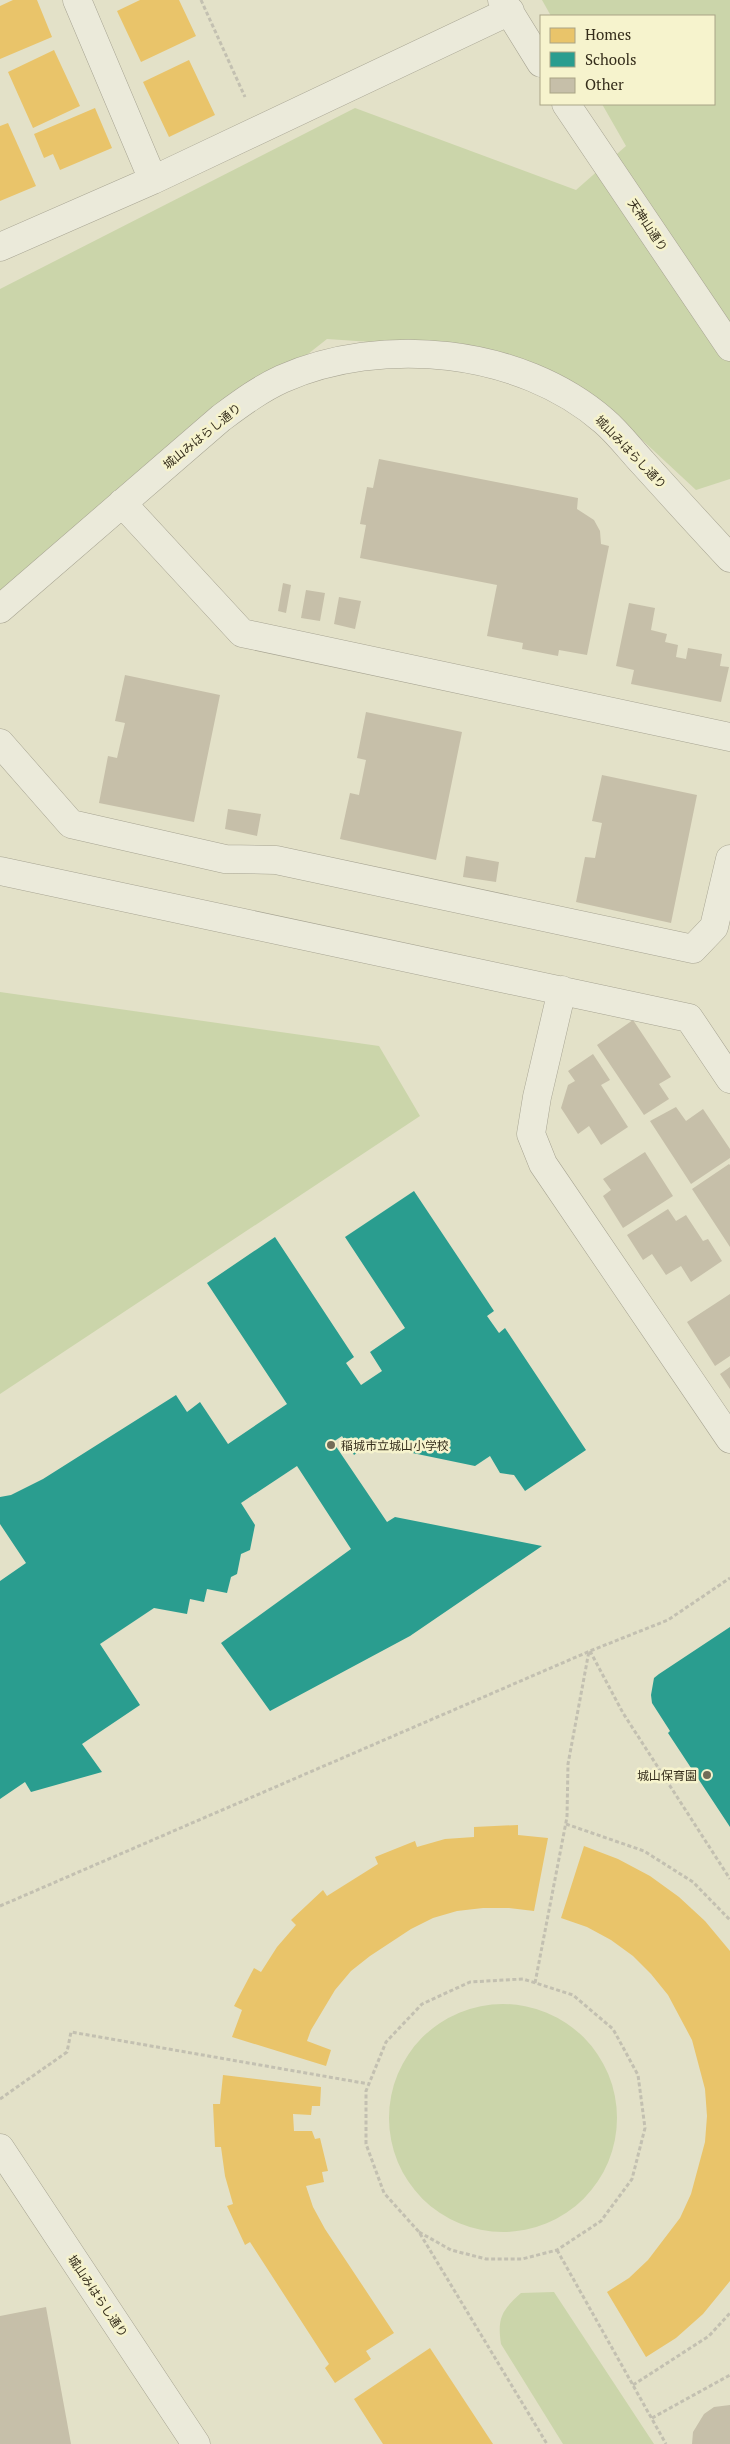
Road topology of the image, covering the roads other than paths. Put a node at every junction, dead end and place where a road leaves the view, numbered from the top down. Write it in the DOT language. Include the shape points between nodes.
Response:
graph roads {
  1 [pos="77,0"];
  2 [pos="506,6"];
  3 [pos="540,61"];
  4 [pos="567,105"];
  5 [pos="153,180"];
  6 [pos="0,247"];
  7 [pos="730,347"];
  8 [pos="122,503"];
  9 [pos="730,558"];
  10 [pos="0,608"];
  11 [pos="730,737"];
  12 [pos="0,743"];
  13 [pos="730,859"];
  14 [pos="0,871"];
  15 [pos="562,990"];
  16 [pos="730,1079"];
  17 [pos="730,1439"];
  18 [pos="0,2148"];
  19 [pos="196,2444"];
  1 -- 5 [label="street"];
  2 -- 3 [label="street"];
  2 -- 5 [label="street"];
  4 -- 7 [label="street, 天神山通り"];
  5 -- 6 [label="street"];
  8 -- 9 [label="street, 城山みはらし通り" via="221,418 281,379 344,360 379,354 437,354 490,364 540,381 575,399 605,421"];
  8 -- 10 [label="street, 城山みはらし通り"];
  8 -- 11 [label="street" via="242,633"];
  12 -- 13 [label="street" via="71,824 225,859 276,860 693,949 714,927"];
  14 -- 15 [label="street"];
  15 -- 16 [label="street" via="689,1018"];
  15 -- 17 [label="street" via="537,1097 534,1141 543,1164"];
  18 -- 19 [label="street, 城山みはらし通り"];
}
